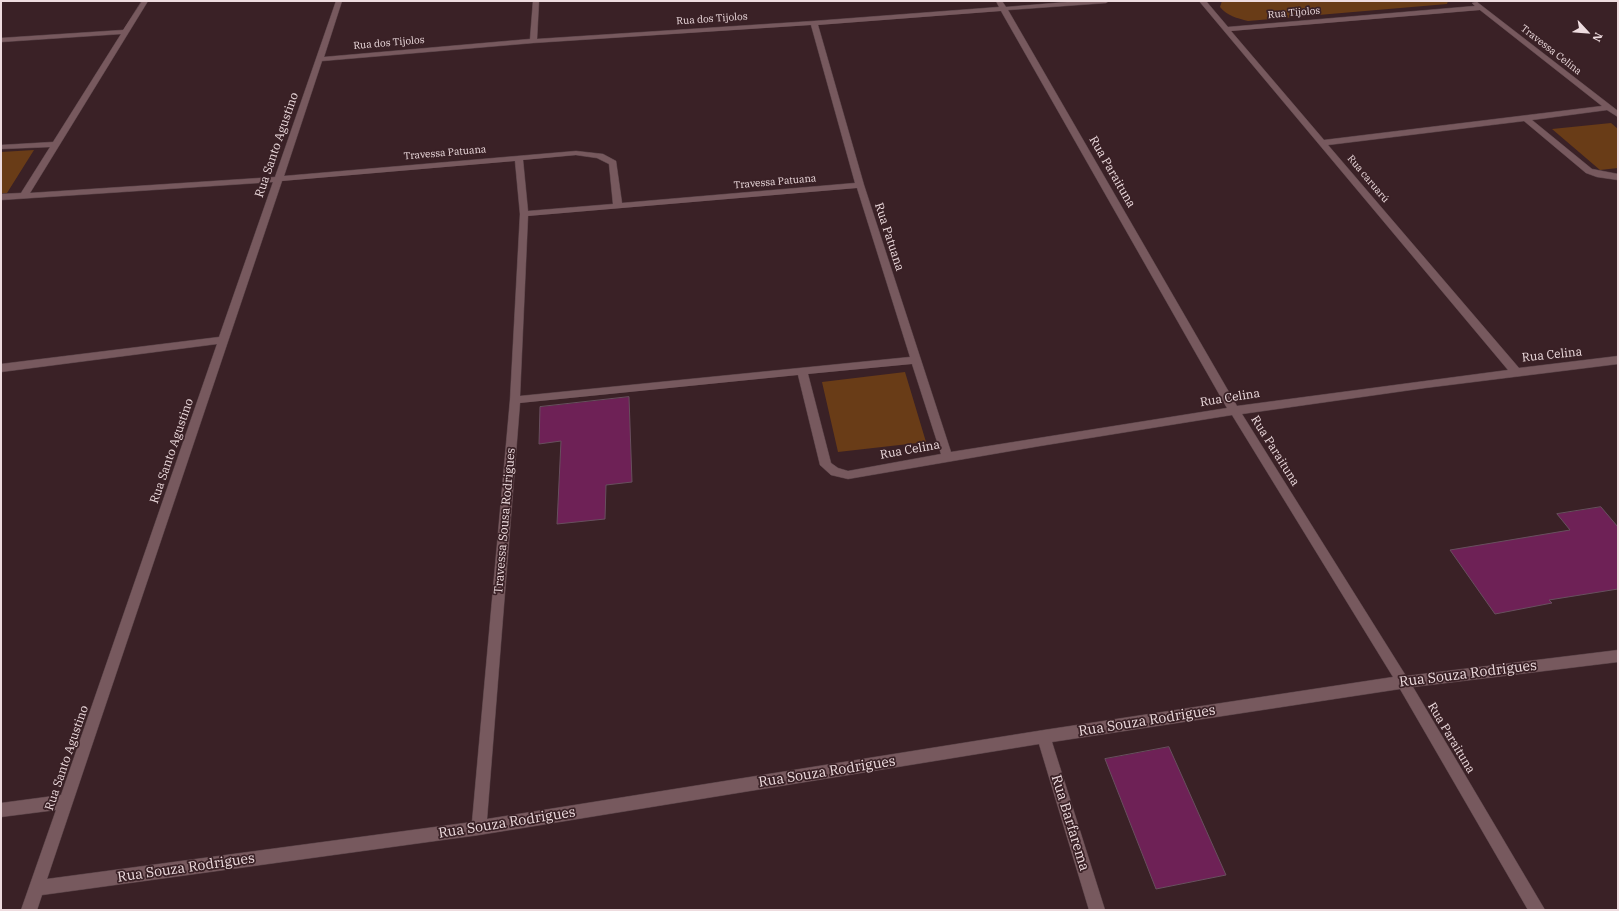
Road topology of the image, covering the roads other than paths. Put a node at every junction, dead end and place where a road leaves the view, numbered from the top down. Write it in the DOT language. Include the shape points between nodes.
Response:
graph roads {
  1 [pos="145,1"];
  2 [pos="340,1"];
  3 [pos="536,1"];
  4 [pos="1106,1"];
  5 [pos="1202,1"];
  6 [pos="1472,1"];
  7 [pos="1001,4"];
  8 [pos="1481,8"];
  9 [pos="814,23"];
  10 [pos="1227,29"];
  11 [pos="126,32"];
  12 [pos="1,40"];
  13 [pos="533,41"];
  14 [pos="320,59"];
  15 [pos="1608,108"];
  16 [pos="1618,115"];
  17 [pos="1527,119"];
  18 [pos="1323,143"];
  19 [pos="56,144"];
  20 [pos="1,148"];
  21 [pos="519,158"];
  22 [pos="1618,177"];
  23 [pos="278,179"];
  24 [pos="860,185"];
  25 [pos="24,195"];
  26 [pos="1,198"];
  27 [pos="618,207"];
  28 [pos="524,214"];
  29 [pos="224,340"];
  30 [pos="916,360"];
  31 [pos="1618,360"];
  32 [pos="1,368"];
  33 [pos="802,372"];
  34 [pos="1516,372"];
  35 [pos="515,400"];
  36 [pos="1234,410"];
  37 [pos="947,457"];
  38 [pos="1618,656"];
  39 [pos="1403,682"];
  40 [pos="1044,737"];
  41 [pos="65,802"];
  42 [pos="1,810"];
  43 [pos="479,828"];
  44 [pos="36,888"];
  45 [pos="29,910"];
  46 [pos="1097,910"];
  47 [pos="1537,910"];
  1 -- 11 [label="street"];
  2 -- 14 [label="street, Rua Santo Agustino"];
  3 -- 13 [label="street"];
  4 -- 7 [label="street, Rua dos Tijolos"];
  5 -- 10 [label="street, Rua caruarú"];
  6 -- 8 [label="street, Travessa Celina"];
  7 -- 9 [label="street, Rua dos Tijolos"];
  7 -- 36 [label="street, Rua Paraituna"];
  8 -- 10 [label="street, Rua Tijolos"];
  8 -- 15 [label="street, Travessa Celina"];
  9 -- 13 [label="street, Rua dos Tijolos"];
  9 -- 24 [label="street, Rua Patuana"];
  10 -- 18 [label="street, Rua caruarú"];
  11 -- 12 [label="street"];
  11 -- 19 [label="street"];
  13 -- 14 [label="street, Rua dos Tijolos"];
  14 -- 23 [label="street, Rua Santo Agustino"];
  15 -- 16 [label="street, Travessa Celina"];
  15 -- 17 [label="street"];
  17 -- 18 [label="street"];
  17 -- 22 [label="street" via="1577,162 1597,174"];
  18 -- 34 [label="street, Rua caruarú"];
  19 -- 20 [label="street"];
  19 -- 25 [label="street"];
  21 -- 23 [label="street, Travessa Patuana"];
  21 -- 27 [label="street, Travessa Patuana" via="590,154 603,157 613,163"];
  21 -- 28 [label="street, Travessa Sousa Rodrigues"];
  23 -- 25 [label="street, Travessa Patuana"];
  23 -- 29 [label="street, Rua Santo Agustino"];
  24 -- 27 [label="street, Travessa Patuana"];
  24 -- 30 [label="street, Rua Patuana"];
  25 -- 26 [label="street, Travessa Patuana"];
  27 -- 28 [label="street, Travessa Patuana"];
  28 -- 35 [label="street, Travessa Sousa Rodrigues"];
  29 -- 32 [label="street"];
  29 -- 41 [label="street, Rua Santo Agustino"];
  30 -- 33 [label="street"];
  30 -- 37 [label="street, Rua Patuana"];
  31 -- 34 [label="street, Rua Celina"];
  33 -- 35 [label="street"];
  33 -- 37 [label="street, Rua Celina" via="826,465 835,472 848,475"];
  34 -- 36 [label="street, Rua Celina"];
  35 -- 43 [label="street, Travessa Sousa Rodrigues"];
  36 -- 37 [label="street, Rua Celina"];
  36 -- 39 [label="street, Rua Paraituna"];
  38 -- 39 [label="street, Rua Souza Rodrigues"];
  39 -- 40 [label="street, Rua Souza Rodrigues"];
  39 -- 47 [label="street, Rua Paraituna"];
  40 -- 43 [label="street, Rua Souza Rodrigues"];
  40 -- 46 [label="street, Rua Barfarema"];
  41 -- 42 [label="street"];
  41 -- 44 [label="street, Rua Santo Agustino"];
  43 -- 44 [label="street, Rua Souza Rodrigues"];
  44 -- 45 [label="street, Rua Santo Agustino"];
}
